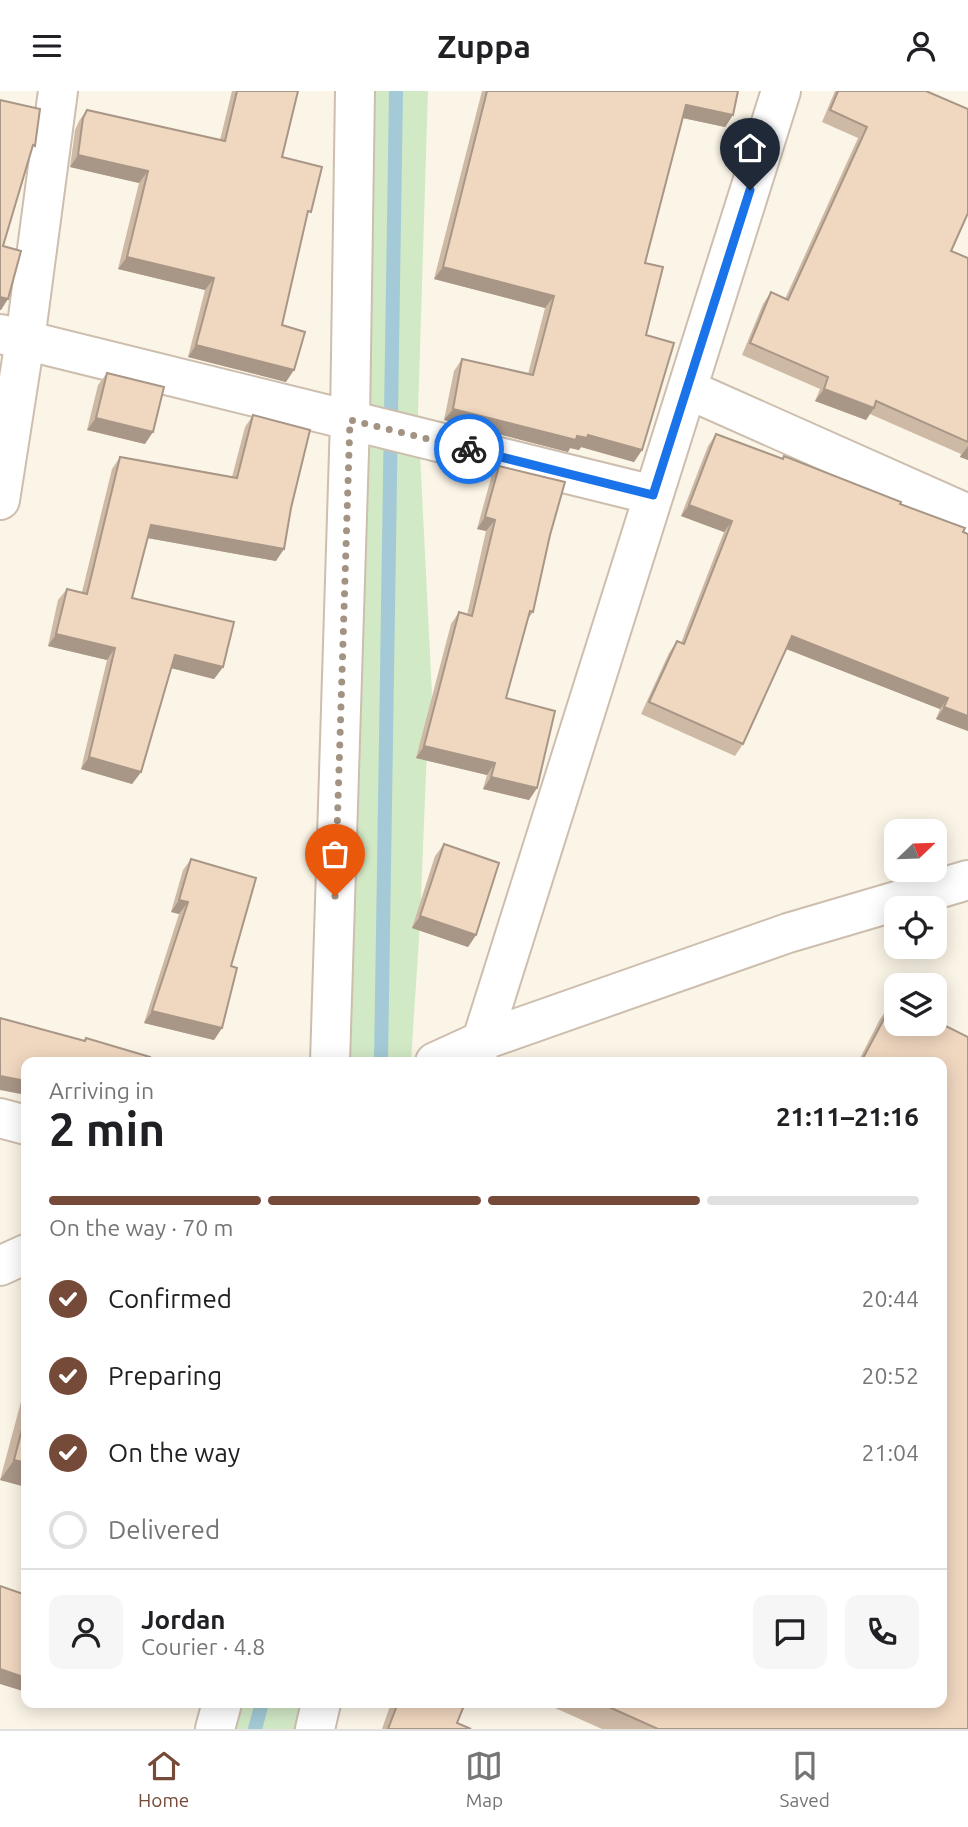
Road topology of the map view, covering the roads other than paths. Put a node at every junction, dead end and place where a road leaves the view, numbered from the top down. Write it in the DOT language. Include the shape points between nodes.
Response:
graph roads {
  1 [pos="58,91"];
  2 [pos="355,91"];
  3 [pos="781,91"];
  4 [pos="12,337"];
  5 [pos="687,389"];
  6 [pos="350,420"];
  7 [pos="653,495"];
  8 [pos="0,500"];
  9 [pos="968,515"];
  10 [pos="968,880"];
  11 [pos="478,1052"];
  12 [pos="330,1057"];
  13 [pos="456,1057"];
  14 [pos="0,1118"];
  15 [pos="21,1124"];
  16 [pos="21,1256"];
  17 [pos="0,1266"];
  18 [pos="221,1708"];
  19 [pos="320,1708"];
  20 [pos="215,1729"];
  21 [pos="315,1729"];
  1 -- 4 [label="street"];
  2 -- 6 [label="street"];
  3 -- 5 [label="street"];
  4 -- 6 [label="street"];
  4 -- 8 [label="street"];
  5 -- 7 [label="street"];
  5 -- 9 [label="street"];
  6 -- 7 [label="street"];
  6 -- 12 [label="street"];
  7 -- 11 [label="street"];
  10 -- 11 [label="street" via="788,933"];
  11 -- 13 [label="street"];
  14 -- 15 [label="street"];
  16 -- 17 [label="street"];
  18 -- 20 [label="street"];
  19 -- 21 [label="street"];
}
